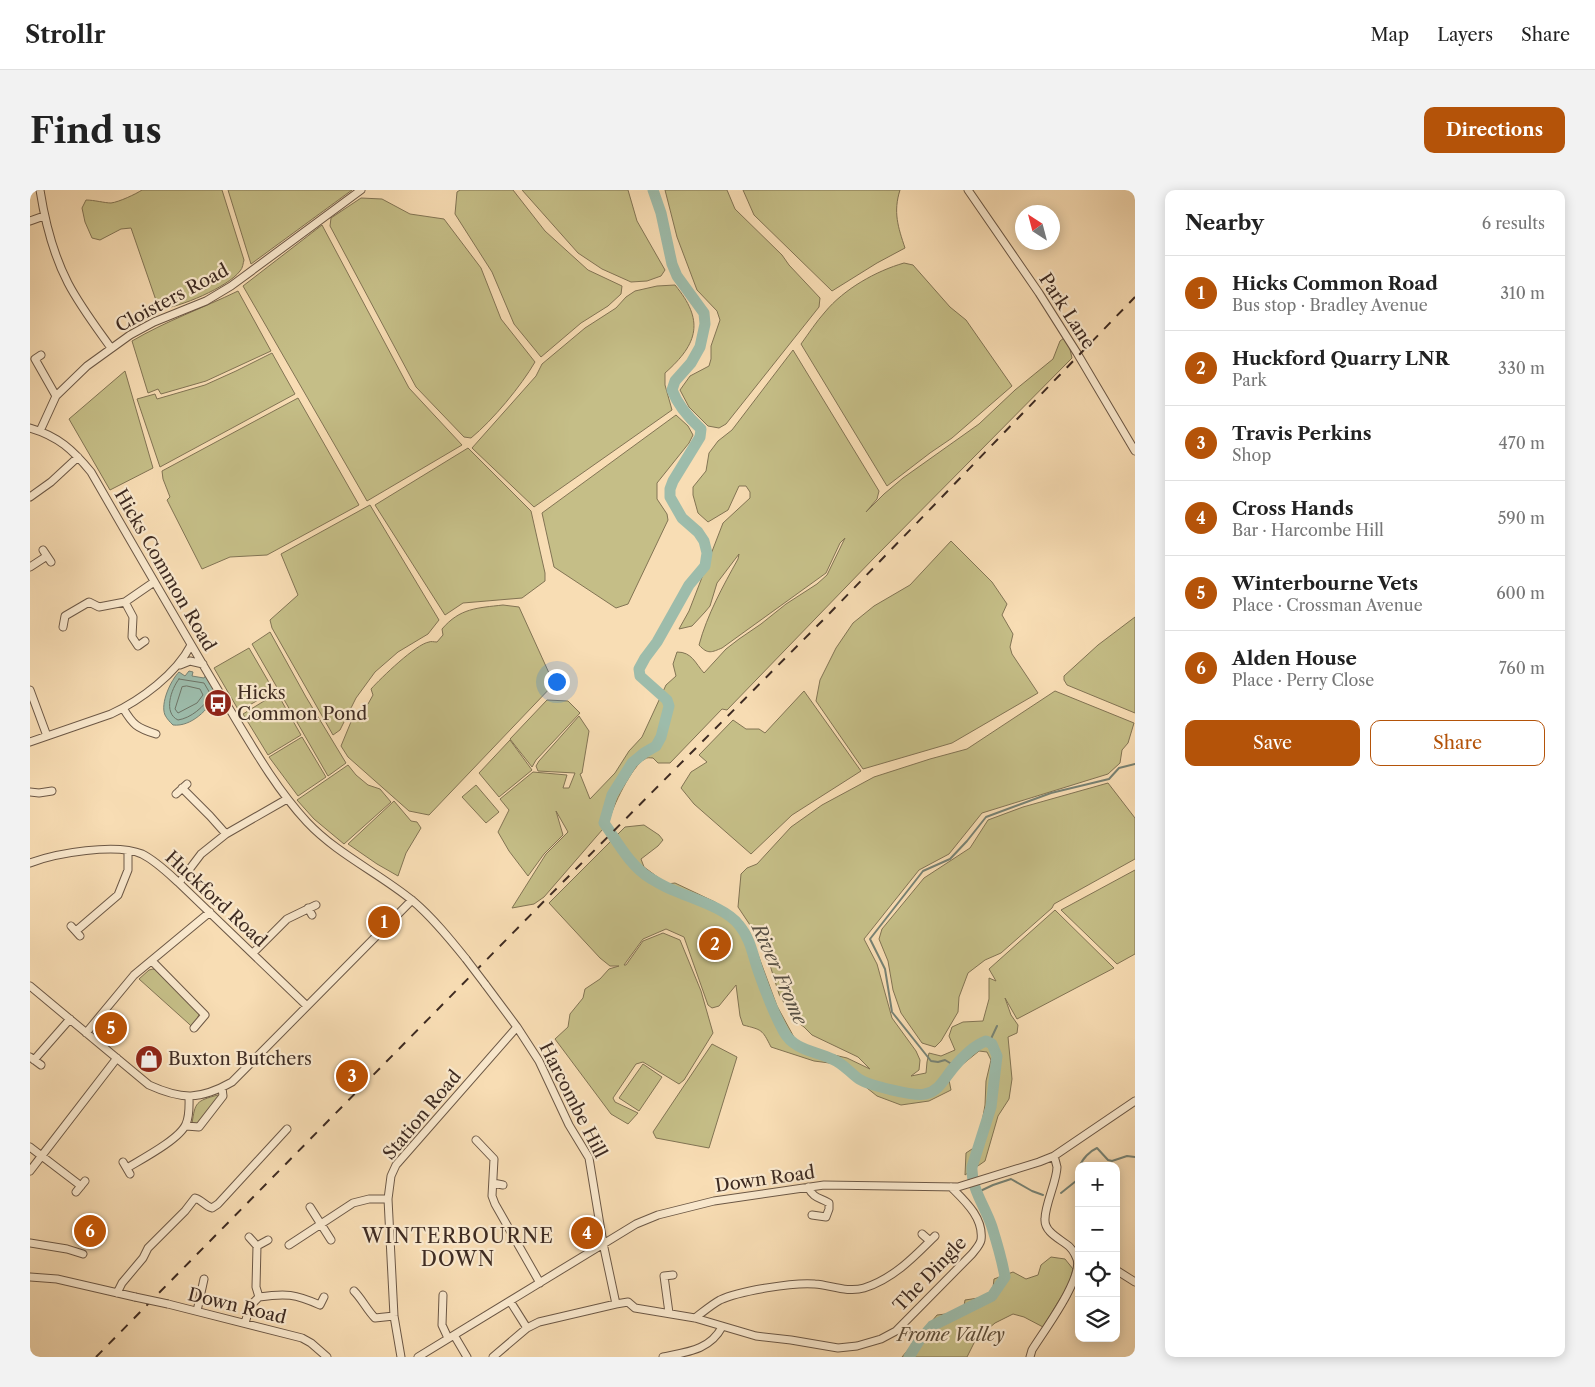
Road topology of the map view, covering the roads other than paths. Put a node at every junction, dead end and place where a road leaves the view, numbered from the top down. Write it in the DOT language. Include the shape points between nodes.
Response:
graph roads {
  1 [pos="40,190"];
  2 [pos="361,190"];
  3 [pos="968,190"];
  4 [pos="44,216"];
  5 [pos="30,221"];
  6 [pos="111,348"];
  7 [pos="41,355"];
  8 [pos="56,396"];
  9 [pos="30,428"];
  10 [pos="40,431"];
  11 [pos="1135,451"];
  12 [pos="78,457"];
  13 [pos="30,497"];
  14 [pos="47,556"];
  15 [pos="30,567"];
  16 [pos="154,582"];
  17 [pos="125,602"];
  18 [pos="63,626"];
  19 [pos="145,641"];
  20 [pos="191,645"];
  21 [pos="203,664"];
  22 [pos="179,665"];
  23 [pos="30,690"];
  24 [pos="123,708"];
  25 [pos="156,734"];
  26 [pos="47,736"];
  27 [pos="30,742"];
  28 [pos="182,789"];
  29 [pos="52,791"];
  30 [pos="30,792"];
  31 [pos="287,799"];
  32 [pos="226,834"];
  33 [pos="128,851"];
  34 [pos="30,863"];
  35 [pos="179,883"];
  36 [pos="412,900"];
  37 [pos="316,905"];
  38 [pos="210,912"];
  39 [pos="76,931"];
  40 [pos="253,953"];
  41 [pos="152,961"];
  42 [pos="485,984"];
  43 [pos="30,986"];
  44 [pos="307,1006"];
  45 [pos="70,1019"];
  46 [pos="517,1026"];
  47 [pos="194,1028"];
  48 [pos="86,1033"];
  49 [pos="32,1058"];
  50 [pos="117,1058"];
  51 [pos="40,1065"];
  52 [pos="222,1088"];
  53 [pos="189,1096"];
  54 [pos="1135,1101"];
  55 [pos="186,1126"];
  56 [pos="287,1129"];
  57 [pos="476,1140"];
  58 [pos="30,1147"];
  59 [pos="42,1156"];
  60 [pos="1054,1156"];
  61 [pos="127,1168"];
  62 [pos="30,1171"];
  63 [pos="494,1183"];
  64 [pos="503,1184"];
  65 [pos="81,1186"];
  66 [pos="808,1187"];
  67 [pos="954,1187"];
  68 [pos="388,1199"];
  69 [pos="310,1207"];
  70 [pos="812,1215"];
  71 [pos="321,1223"];
  72 [pos="922,1234"];
  73 [pos="249,1237"];
  74 [pos="268,1240"];
  75 [pos="332,1240"];
  76 [pos="30,1243"];
  77 [pos="603,1243"];
  78 [pos="289,1245"];
  79 [pos="257,1246"];
  80 [pos="1070,1247"];
  81 [pos="1075,1250"];
  82 [pos="83,1254"];
  83 [pos="1075,1256"];
  84 [pos="1120,1273"];
  85 [pos="673,1275"];
  86 [pos="1075,1275"];
  87 [pos="30,1277"];
  88 [pos="204,1279"];
  89 [pos="1135,1282"];
  90 [pos="540,1283"];
  91 [pos="354,1291"];
  92 [pos="117,1293"];
  93 [pos="443,1295"];
  94 [pos="259,1297"];
  95 [pos="324,1298"];
  96 [pos="510,1301"];
  97 [pos="616,1304"];
  98 [pos="197,1311"];
  99 [pos="669,1313"];
  100 [pos="394,1316"];
  101 [pos="695,1318"];
  102 [pos="245,1323"];
  103 [pos="722,1326"];
  104 [pos="527,1328"];
  105 [pos="451,1337"];
  106 [pos="327,1357"];
  107 [pos="401,1357"];
  108 [pos="418,1357"];
  109 [pos="467,1357"];
  110 [pos="493,1357"];
  111 [pos="663,1357"];
  112 [pos="1030,1357"];
  1 -- 4 [label="street"];
  2 -- 6 [label="street, Cloisters Road" via="231,286 206,301 154,322"];
  3 -- 11 [label="street, Park Lane" via="1039,293"];
  4 -- 5 [label="street"];
  4 -- 6 [label="street" via="68,283"];
  6 -- 8 [label="street, Cloisters Road"];
  7 -- 8 [label="street" via="35,359"];
  8 -- 10 [label="street, Cloisters Road"];
  9 -- 10 [label="street, Hicks Common Road"];
  10 -- 12 [label="street, Hicks Common Road" via="59,440"];
  12 -- 13 [label="street"];
  12 -- 16 [label="street, Hicks Common Road" via="91,472"];
  14 -- 15 [label="street"];
  16 -- 17 [label="street"];
  16 -- 20 [label="street, Hicks Common Road"];
  17 -- 18 [label="street" via="99,607 89,602 65,616"];
  17 -- 19 [label="street" via="133,617 132,637 138,646"];
  20 -- 21 [label="street, Hicks Common Road"];
  20 -- 22 [label="street"];
  21 -- 22 [label="street" via="190,661"];
  21 -- 31 [label="street, Hicks Common Road"];
  22 -- 24 [label="street"];
  23 -- 26 [label="street"];
  24 -- 25 [label="street" via="135,726"];
  24 -- 26 [label="street"];
  26 -- 27 [label="street"];
  28 -- 32 [label="street"];
  29 -- 30 [label="street"];
  31 -- 32 [label="street"];
  31 -- 36 [label="street, Hicks Common Road" via="326,840"];
  32 -- 35 [label="street" via="201,854"];
  33 -- 34 [label="street, Huckford Road" via="92,849"];
  33 -- 35 [label="street, Huckford Road" via="158,864"];
  33 -- 39 [label="street" via="128,870 118,895"];
  35 -- 38 [label="street, Huckford Road"];
  36 -- 42 [label="street, Hicks Common Road, bridge" via="443,931"];
  36 -- 44 [label="street"];
  37 -- 40 [label="street" via="310,912 288,919"];
  38 -- 40 [label="street, Huckford Road"];
  38 -- 41 [label="street"];
  40 -- 44 [label="street, Huckford Road"];
  41 -- 47 [label="street" via="206,1015"];
  41 -- 48 [label="street" via="134,975"];
  42 -- 46 [label="street, Harcombe Hill"];
  43 -- 45 [label="street"];
  44 -- 52 [label="street" via="232,1082"];
  45 -- 48 [label="street"];
  45 -- 49 [label="street"];
  46 -- 68 [label="street, Station Road" via="396,1165"];
  46 -- 77 [label="street, Harcombe Hill" via="539,1061 569,1125 589,1158"];
  48 -- 50 [label="street"];
  49 -- 51 [label="street"];
  50 -- 53 [label="street" via="149,1085 168,1094"];
  50 -- 59 [label="street"];
  52 -- 53 [label="street"];
  52 -- 55 [label="street" via="223,1096 199,1127"];
  53 -- 55 [label="street"];
  54 -- 60 [label="street, Down Road"];
  55 -- 61 [label="street" via="174,1138"];
  56 -- 92 [label="street" via="218,1204 212,1208 194,1198 148,1248"];
  57 -- 63 [label="street" via="494,1159"];
  58 -- 59 [label="street"];
  59 -- 62 [label="street"];
  59 -- 65 [label="street"];
  60 -- 67 [label="street, Down Road"];
  60 -- 80 [label="street" via="1057,1168 1046,1225"];
  63 -- 64 [label="street"];
  63 -- 90 [label="street" via="492,1196 495,1204"];
  66 -- 67 [label="street, Down Road"];
  66 -- 70 [label="street" via="811,1194 829,1203 826,1217"];
  66 -- 77 [label="street, Down Road" via="714,1201 658,1215"];
  67 -- 103 [label="street, The Dingle" via="976,1216 981,1242 896,1331 857,1346 838,1348 756,1336"];
  68 -- 71 [label="street" via="353,1203"];
  68 -- 100 [label="street, Station Road"];
  69 -- 71 [label="street"];
  71 -- 75 [label="street"];
  71 -- 78 [label="street"];
  72 -- 101 [label="street" via="932,1239 897,1271 862,1289 804,1283 758,1290 719,1300"];
  73 -- 79 [label="street"];
  74 -- 79 [label="street"];
  76 -- 82 [label="street"];
  77 -- 90 [label="street, Down Road"];
  77 -- 97 [label="street, Harcombe Hill"];
  79 -- 94 [label="street" via="256,1287"];
  80 -- 81 [label="street"];
  80 -- 83 [label="street"];
  84 -- 89 [label="street"];
  85 -- 99 [label="street" via="664,1276"];
  86 -- 112 [label="street" via="1071,1289"];
  87 -- 92 [label="street, Down Road" via="57,1279"];
  88 -- 98 [label="street"];
  90 -- 96 [label="street, Down Road"];
  91 -- 100 [label="street" via="375,1318"];
  92 -- 98 [label="street, Down Road, bridge"];
  93 -- 105 [label="street" via="442,1325"];
  94 -- 95 [label="street" via="299,1296 320,1305"];
  94 -- 102 [label="street" via="250,1306"];
  96 -- 104 [label="street"];
  96 -- 105 [label="street, Down Road"];
  97 -- 99 [label="street, The Dingle" via="628,1302 636,1308"];
  97 -- 104 [label="street" via="539,1322"];
  98 -- 102 [label="street, Down Road"];
  99 -- 101 [label="street, The Dingle"];
  100 -- 107 [label="street, Station Road"];
  101 -- 103 [label="street, The Dingle"];
  102 -- 106 [label="street, Down Road" via="302,1338"];
  103 -- 111 [label="street" via="712,1341 698,1350"];
  104 -- 110 [label="street"];
  105 -- 108 [label="street, Down Road"];
  105 -- 109 [label="street"];
}
